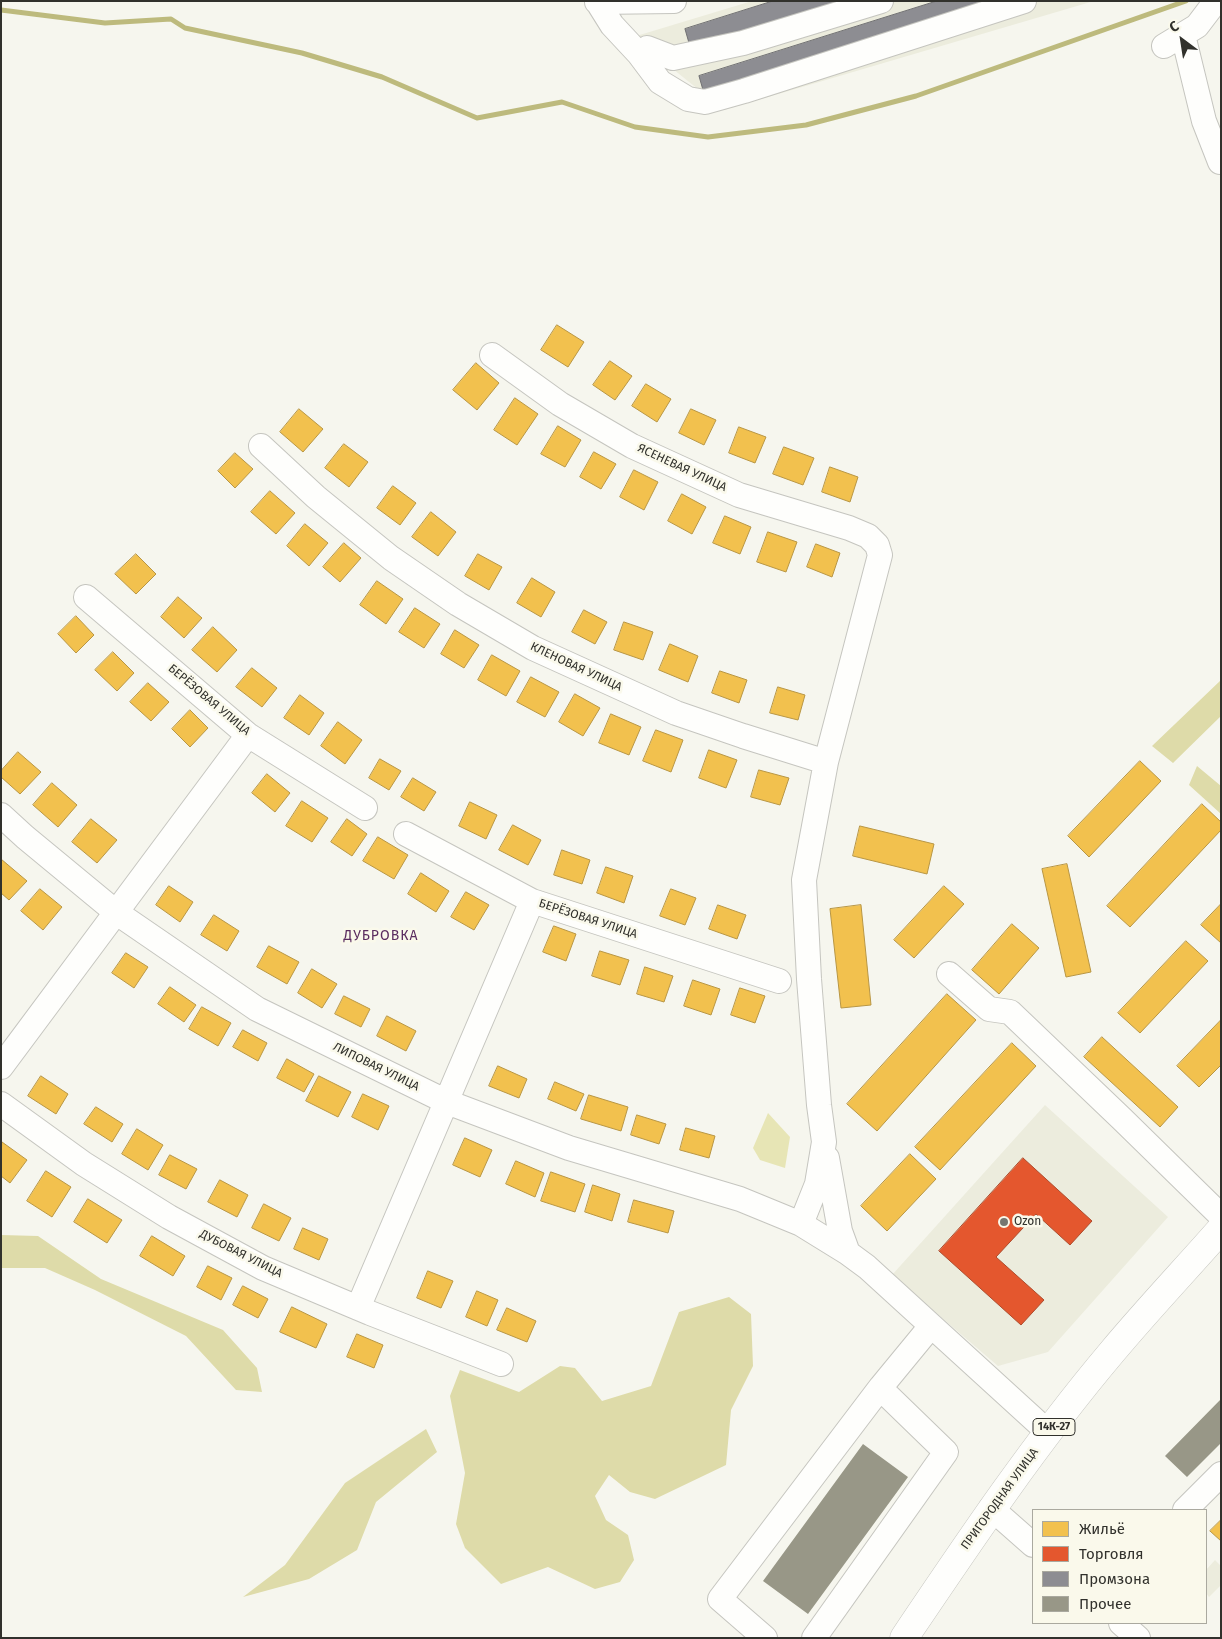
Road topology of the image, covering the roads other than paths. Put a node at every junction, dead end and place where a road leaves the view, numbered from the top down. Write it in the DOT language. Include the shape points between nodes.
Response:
graph roads {
  1 [pos="674,1"];
  2 [pos="881,1"];
  3 [pos="1024,1"];
  4 [pos="597,2"];
  5 [pos="1211,8"];
  6 [pos="639,54"];
  7 [pos="1220,162"];
  8 [pos="492,355"];
  9 [pos="261,446"];
  10 [pos="86,596"];
  11 [pos="248,735"];
  12 [pos="826,762"];
  13 [pos="365,808"];
  14 [pos="1,815"];
  15 [pos="406,834"];
  16 [pos="532,901"];
  17 [pos="117,913"];
  18 [pos="950,974"];
  19 [pos="779,981"];
  20 [pos="1,1067"];
  21 [pos="447,1102"];
  22 [pos="1,1104"];
  23 [pos="824,1142"];
  24 [pos="1221,1216"];
  25 [pos="801,1224"];
  26 [pos="1221,1229"];
  27 [pos="848,1253"];
  28 [pos="358,1308"];
  29 [pos="931,1326"];
  30 [pos="501,1364"];
  31 [pos="880,1388"];
  32 [pos="1049,1433"];
  33 [pos="1221,1474"];
  34 [pos="991,1508"];
  35 [pos="1186,1509"];
  36 [pos="1032,1544"];
  37 [pos="1122,1624"];
  38 [pos="765,1638"];
  39 [pos="814,1638"];
  40 [pos="904,1638"];
  41 [pos="1138,1638"];
  1 -- 4 [label="street"];
  2 -- 6 [label="street" via="726,47 673,58 647,48"];
  3 -- 6 [label="street" via="705,102 688,99 660,82"];
  4 -- 6 [label="street" via="612,26"];
  5 -- 7 [label="street" via="1197,26 1174,41"];
  8 -- 12 [label="street, ЯСЕНЕВАЯ УЛИЦА" via="560,404 632,446 739,494 849,528 868,536 877,545 880,554"];
  9 -- 12 [label="street, КЛЕНОВАЯ УЛИЦА" via="316,497 391,558 458,604 533,648 676,713"];
  10 -- 11 [label="street, БЕРЁЗОВАЯ УЛИЦА"];
  11 -- 13 [label="street, БЕРЁЗОВАЯ УЛИЦА"];
  11 -- 17 [label="street"];
  12 -- 23 [label="street" via="804,880 809,980"];
  14 -- 17 [label="street, ЛИПОВАЯ УЛИЦА"];
  15 -- 16 [label="street, БЕРЁЗОВАЯ УЛИЦА"];
  16 -- 19 [label="street, БЕРЁЗОВАЯ УЛИЦА"];
  16 -- 21 [label="street"];
  17 -- 20 [label="street"];
  17 -- 21 [label="street, ЛИПОВАЯ УЛИЦА" via="257,1009"];
  18 -- 24 [label="street" via="989,1009 1010,1012"];
  21 -- 25 [label="street, ЛИПОВАЯ УЛИЦА" via="570,1148 740,1199"];
  21 -- 28 [label="street"];
  22 -- 28 [label="street, ДУБОВАЯ УЛИЦА" via="84,1164 169,1217 263,1268"];
  23 -- 25 [label="street" via="817,1184"];
  23 -- 27 [label="street" via="840,1231"];
  25 -- 27 [label="street, ЛИПОВАЯ УЛИЦА"];
  26 -- 32 [label="main road, ПРИГОРОДНАЯ УЛИЦА / 14К-27" via="1112,1352"];
  27 -- 29 [label="street, ЛИПОВАЯ УЛИЦА"];
  28 -- 30 [label="street, ДУБОВАЯ УЛИЦА"];
  29 -- 31 [label="street"];
  29 -- 32 [label="street, ЛИПОВАЯ УЛИЦА"];
  31 -- 38 [label="street" via="720,1599"];
  31 -- 39 [label="street" via="946,1452"];
  32 -- 34 [label="main road, ПРИГОРОДНАЯ УЛИЦА / 14К-27"];
  33 -- 35 [label="street"];
  34 -- 36 [label="street"];
  34 -- 40 [label="main road, ПРИГОРОДНАЯ УЛИЦА / 14К-27"];
  37 -- 41 [label="street"];
}
